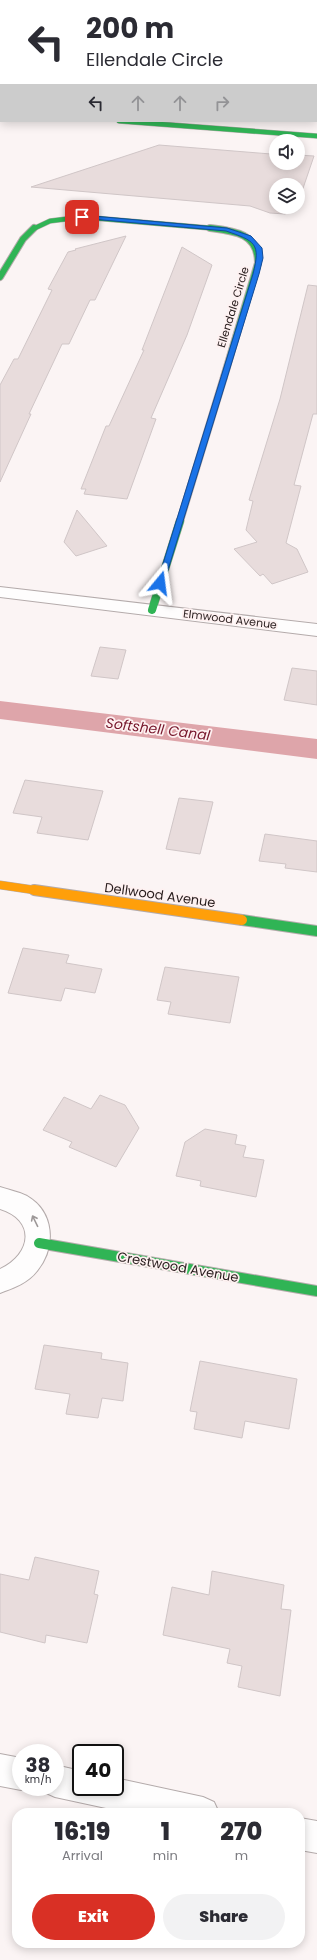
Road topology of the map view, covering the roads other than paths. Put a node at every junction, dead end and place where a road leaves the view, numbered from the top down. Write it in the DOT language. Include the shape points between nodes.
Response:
graph roads {
  1 [pos="132,122"];
  2 [pos="317,136"];
  3 [pos="0,277"];
  4 [pos="0,592"];
  5 [pos="152,610"];
  6 [pos="317,630"];
  7 [pos="0,885"];
  8 [pos="317,931"];
  9 [pos="0,1198"];
  10 [pos="39,1243"];
  11 [pos="0,1281"];
  12 [pos="317,1291"];
  13 [pos="0,1770"];
  14 [pos="12,1772"];
  15 [pos="123,1796"];
  16 [pos="180,1808"];
  17 [pos="305,1835"];
  18 [pos="317,1838"];
  1 -- 2 [label="street"];
  3 -- 5 [label="street, Ellendale Circle" via="27,230 41,222 58,218 82,217 227,230 250,237 259,248 260,258 256,274"];
  4 -- 5 [label="street, Elmwood Avenue"];
  5 -- 6 [label="street, Elmwood Avenue"];
  7 -- 8 [label="street, Dellwood Avenue"];
  10 -- 9 [label="street, one-way" via="39,1229 34,1216 23,1206"];
  10 -- 11 [label="street" via="34,1257 24,1269 11,1278"];
  10 -- 12 [label="street, Crestwood Avenue"];
  13 -- 14 [label="street"];
  15 -- 16 [label="street"];
  17 -- 18 [label="street"];
}
